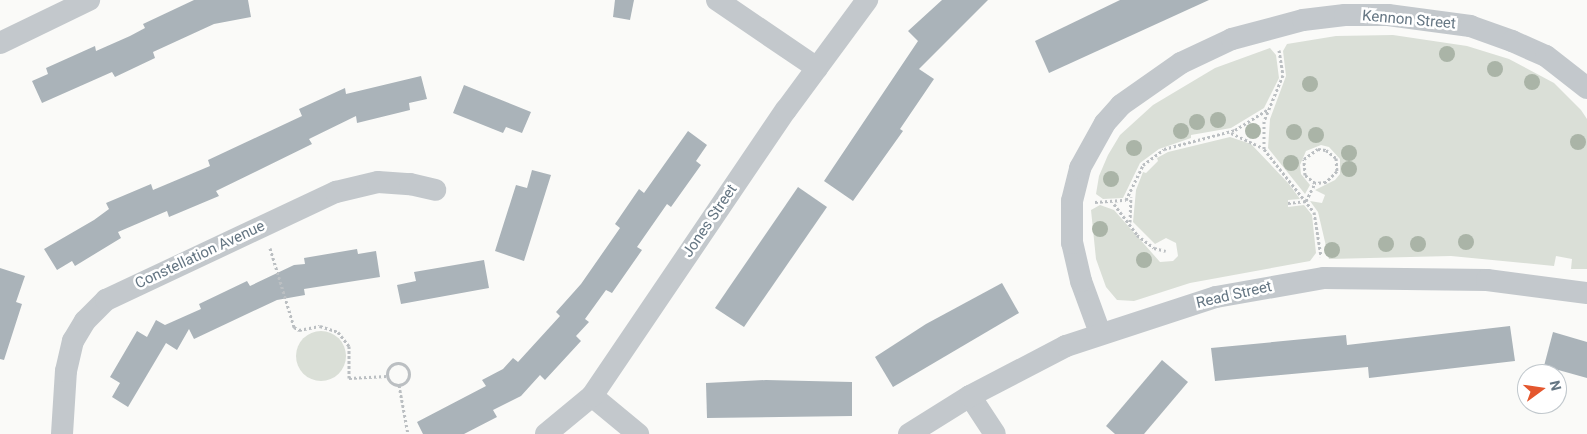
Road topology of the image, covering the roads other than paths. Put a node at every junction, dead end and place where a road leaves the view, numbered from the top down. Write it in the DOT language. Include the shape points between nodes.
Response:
graph roads {
  1 [pos="89,0"];
  2 [pos="717,0"];
  3 [pos="867,0"];
  4 [pos="0,43"];
  5 [pos="817,68"];
  6 [pos="1587,88"];
  7 [pos="435,190"];
  8 [pos="1587,293"];
  9 [pos="1100,333"];
  10 [pos="592,396"];
  11 [pos="970,396"];
  12 [pos="62,434"];
  13 [pos="546,434"];
  14 [pos="638,434"];
  15 [pos="909,434"];
  16 [pos="995,434"];
  1 -- 4 [label="street"];
  2 -- 5 [label="street"];
  3 -- 5 [label="street, Jones Street"];
  5 -- 10 [label="street, Jones Street"];
  6 -- 9 [label="street, Kennon Street" via="1546,56 1470,26 1388,15 1345,15 1273,27 1232,39 1181,63 1121,105 1092,144 1080,168 1072,201 1072,243 1081,281"];
  7 -- 12 [label="street, Constellation Avenue" via="378,182 336,192 106,300 85,321 73,341 66,371"];
  8 -- 9 [label="street, Read Street" via="1487,280 1324,278 1216,297"];
  9 -- 11 [label="street, Read Street" via="1066,346"];
  10 -- 13 [label="street, Jones Street"];
  10 -- 14 [label="street"];
  11 -- 15 [label="street, Read Street"];
  11 -- 16 [label="street"];
}
